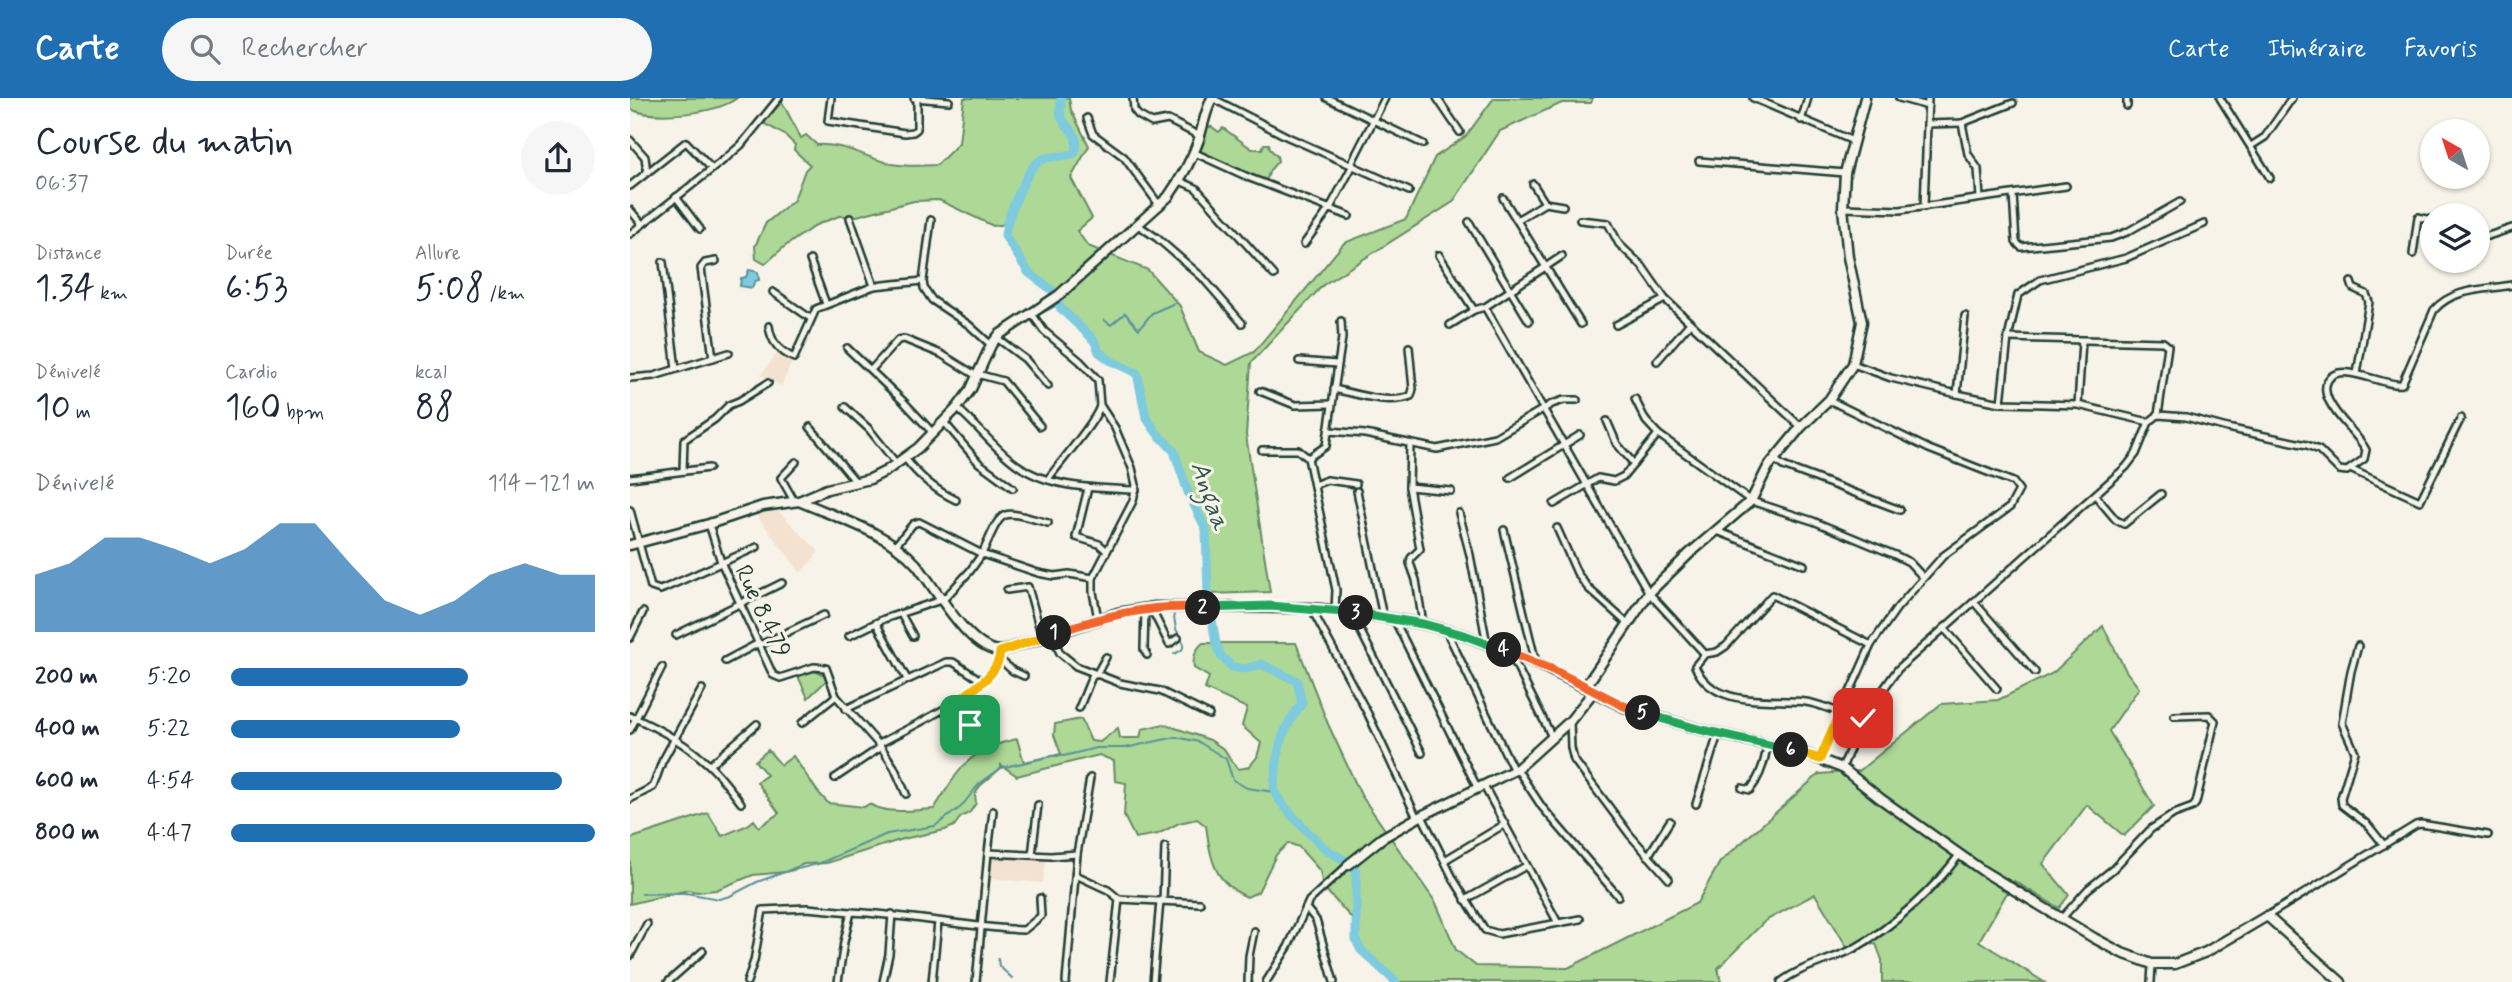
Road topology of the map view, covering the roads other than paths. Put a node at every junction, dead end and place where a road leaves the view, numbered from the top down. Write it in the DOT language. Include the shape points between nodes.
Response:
graph roads {
  1 [pos="779,98"];
  2 [pos="831,98"];
  3 [pos="916,98"];
  4 [pos="1133,98"];
  5 [pos="1212,98"];
  6 [pos="1327,98"];
  7 [pos="1385,98"];
  8 [pos="1438,98"];
  9 [pos="1753,98"];
  10 [pos="1808,98"];
  11 [pos="1865,98"];
  12 [pos="1899,98"];
  13 [pos="1928,98"];
  14 [pos="2127,98"];
  15 [pos="2220,98"];
  16 [pos="2292,98"];
  17 [pos="1763,100"];
  18 [pos="949,101"];
  19 [pos="2013,103"];
  20 [pos="1928,106"];
  21 [pos="2127,106"];
  22 [pos="1087,118"];
  23 [pos="1375,120"];
  24 [pos="1801,120"];
  25 [pos="1962,123"];
  26 [pos="1927,124"];
  27 [pos="1460,132"];
  28 [pos="1200,136"];
  29 [pos="630,140"];
  30 [pos="1853,141"];
  31 [pos="1423,144"];
  32 [pos="2251,146"];
  33 [pos="633,149"];
  34 [pos="1193,152"];
  35 [pos="1699,161"];
  36 [pos="1352,165"];
  37 [pos="712,169"];
  38 [pos="647,172"];
  39 [pos="1845,173"];
  40 [pos="2270,178"];
  41 [pos="1180,181"];
  42 [pos="1534,184"];
  43 [pos="630,186"];
  44 [pos="2066,186"];
  45 [pos="1409,191"];
  46 [pos="2013,194"];
  47 [pos="676,197"];
  48 [pos="1503,198"];
  49 [pos="1980,198"];
  50 [pos="1545,202"];
  51 [pos="2180,202"];
  52 [pos="1160,206"];
  53 [pos="1563,206"];
  54 [pos="1924,207"];
  55 [pos="1330,208"];
  56 [pos="1843,208"];
  57 [pos="630,210"];
  58 [pos="1349,216"];
  59 [pos="2420,217"];
  60 [pos="850,218"];
  61 [pos="931,220"];
  62 [pos="1517,220"];
  63 [pos="1580,220"];
  64 [pos="1469,222"];
  65 [pos="642,224"];
  66 [pos="2204,224"];
  67 [pos="1138,225"];
  68 [pos="2512,228"];
  69 [pos="700,229"];
  70 [pos="630,234"];
  71 [pos="2490,235"];
  72 [pos="1304,244"];
  73 [pos="2413,254"];
  74 [pos="1439,255"];
  75 [pos="1562,256"];
  76 [pos="810,260"];
  77 [pos="716,261"];
  78 [pos="663,262"];
  79 [pos="1545,267"];
  80 [pos="1274,275"];
  81 [pos="923,281"];
  82 [pos="2351,282"];
  83 [pos="2512,285"];
  84 [pos="874,286"];
  85 [pos="1511,291"];
  86 [pos="773,292"];
  87 [pos="1665,299"];
  88 [pos="826,304"];
  89 [pos="1485,307"];
  90 [pos="1474,310"];
  91 [pos="1032,314"];
  92 [pos="1965,316"];
  93 [pos="810,318"];
  94 [pos="1341,321"];
  95 [pos="1529,321"];
  96 [pos="1242,323"];
  97 [pos="1690,323"];
  98 [pos="1581,324"];
  99 [pos="1450,325"];
  100 [pos="1616,325"];
  101 [pos="769,326"];
  102 [pos="2008,338"];
  103 [pos="994,341"];
  104 [pos="2082,341"];
  105 [pos="1409,347"];
  106 [pos="847,348"];
  107 [pos="729,353"];
  108 [pos="713,358"];
  109 [pos="1299,360"];
  110 [pos="1657,361"];
  111 [pos="1853,363"];
  112 [pos="1337,364"];
  113 [pos="676,369"];
  114 [pos="871,370"];
  115 [pos="2357,374"];
  116 [pos="977,375"];
  117 [pos="630,378"];
  118 [pos="768,383"];
  119 [pos="1048,386"];
  120 [pos="1334,389"];
  121 [pos="1260,391"];
  122 [pos="1957,394"];
  123 [pos="1634,399"];
  124 [pos="1577,400"];
  125 [pos="1829,400"];
  126 [pos="2001,402"];
  127 [pos="1332,404"];
  128 [pos="1100,405"];
  129 [pos="2078,405"];
  130 [pos="845,407"];
  131 [pos="957,408"];
  132 [pos="1542,410"];
  133 [pos="2158,415"];
  134 [pos="2461,418"];
  135 [pos="1607,421"];
  136 [pos="944,422"];
  137 [pos="2149,422"];
  138 [pos="1041,426"];
  139 [pos="810,427"];
  140 [pos="1801,427"];
  141 [pos="1330,431"];
  142 [pos="933,433"];
  143 [pos="1580,435"];
  144 [pos="1658,435"];
  145 [pos="1409,444"];
  146 [pos="1563,446"];
  147 [pos="1262,450"];
  148 [pos="905,457"];
  149 [pos="1308,458"];
  150 [pos="1774,459"];
  151 [pos="796,462"];
  152 [pos="896,463"];
  153 [pos="1634,464"];
  154 [pos="709,468"];
  155 [pos="2350,469"];
  156 [pos="683,471"];
  157 [pos="630,478"];
  158 [pos="1510,478"];
  159 [pos="1048,480"];
  160 [pos="856,482"];
  161 [pos="1356,484"];
  162 [pos="1587,484"];
  163 [pos="1314,485"];
  164 [pos="1409,487"];
  165 [pos="1013,488"];
  166 [pos="1088,488"];
  167 [pos="1136,490"];
  168 [pos="1357,491"];
  169 [pos="1451,491"];
  170 [pos="2095,495"];
  171 [pos="2161,495"];
  172 [pos="956,500"];
  173 [pos="796,501"];
  174 [pos="1751,501"];
  175 [pos="1554,504"];
  176 [pos="630,510"];
  177 [pos="1900,510"];
  178 [pos="1459,513"];
  179 [pos="1048,523"];
  180 [pos="709,524"];
  181 [pos="1557,528"];
  182 [pos="1504,530"];
  183 [pos="1717,531"];
  184 [pos="634,544"];
  185 [pos="895,546"];
  186 [pos="757,547"];
  187 [pos="1107,551"];
  188 [pos="982,554"];
  189 [pos="721,562"];
  190 [pos="1804,565"];
  191 [pos="1923,577"];
  192 [pos="1093,578"];
  193 [pos="782,583"];
  194 [pos="1007,590"];
  195 [pos="1649,593"];
  196 [pos="940,600"];
  197 [pos="1974,602"];
  198 [pos="740,604"];
  199 [pos="1148,608"];
  200 [pos="1311,608"];
  201 [pos="1335,610"];
  202 [pos="643,612"];
  203 [pos="1351,612"];
  204 [pos="901,614"];
  205 [pos="824,615"];
  206 [pos="1383,617"];
  207 [pos="1098,619"];
  208 [pos="1393,619"];
  209 [pos="876,623"];
  210 [pos="1423,624"];
  211 [pos="1628,624"];
  212 [pos="1944,628"];
  213 [pos="1446,631"];
  214 [pos="1052,634"];
  215 [pos="676,635"];
  216 [pos="849,636"];
  217 [pos="913,636"];
  218 [pos="1042,637"];
  219 [pos="630,638"];
  220 [pos="1178,638"];
  221 [pos="760,644"];
  222 [pos="1487,644"];
  223 [pos="1871,645"];
  224 [pos="2358,646"];
  225 [pos="1510,653"];
  226 [pos="1704,654"];
  227 [pos="1000,655"];
  228 [pos="1147,655"];
  229 [pos="1106,657"];
  230 [pos="725,662"];
  231 [pos="1536,663"];
  232 [pos="662,667"];
  233 [pos="2035,672"];
  234 [pos="1095,674"];
  235 [pos="1024,676"];
  236 [pos="907,679"];
  237 [pos="982,681"];
  238 [pos="702,689"];
  239 [pos="1590,689"];
  240 [pos="1997,689"];
  241 [pos="836,696"];
  242 [pos="957,701"];
  243 [pos="1079,708"];
  244 [pos="846,709"];
  245 [pos="1840,712"];
  246 [pos="1209,715"];
  247 [pos="2174,716"];
  248 [pos="633,718"];
  249 [pos="1863,718"];
  250 [pos="1570,721"];
  251 [pos="802,723"];
  252 [pos="757,724"];
  253 [pos="630,730"];
  254 [pos="1718,734"];
  255 [pos="976,737"];
  256 [pos="1552,737"];
  257 [pos="675,739"];
  258 [pos="1767,745"];
  259 [pos="880,746"];
  260 [pos="1422,753"];
  261 [pos="1820,759"];
  262 [pos="710,765"];
  263 [pos="1842,768"];
  264 [pos="1515,770"];
  265 [pos="835,778"];
  266 [pos="1090,778"];
  267 [pos="1481,787"];
  268 [pos="1742,788"];
  269 [pos="906,794"];
  270 [pos="630,799"];
  271 [pos="741,803"];
  272 [pos="1696,804"];
  273 [pos="1038,805"];
  274 [pos="993,811"];
  275 [pos="1419,817"];
  276 [pos="1670,821"];
  277 [pos="1505,824"];
  278 [pos="2488,835"];
  279 [pos="2385,845"];
  280 [pos="1165,847"];
  281 [pos="988,853"];
  282 [pos="1077,854"];
  283 [pos="1032,855"];
  284 [pos="1960,855"];
  285 [pos="1648,856"];
  286 [pos="1445,860"];
  287 [pos="1351,862"];
  288 [pos="1526,866"];
  289 [pos="1076,875"];
  290 [pos="1669,879"];
  291 [pos="1618,896"];
  292 [pos="1040,898"];
  293 [pos="1119,899"];
  294 [pos="1465,900"];
  295 [pos="1162,901"];
  296 [pos="1200,903"];
  297 [pos="1306,908"];
  298 [pos="851,912"];
  299 [pos="892,914"];
  300 [pos="2266,916"];
  301 [pos="2062,918"];
  302 [pos="1580,919"];
  303 [pos="938,922"];
  304 [pos="1558,923"];
  305 [pos="647,924"];
  306 [pos="982,927"];
  307 [pos="1254,931"];
  308 [pos="703,951"];
  309 [pos="630,956"];
  310 [pos="2152,964"];
  311 [pos="668,982"];
  312 [pos="747,982"];
  313 [pos="838,982"];
  314 [pos="883,982"];
  315 [pos="932,982"];
  316 [pos="977,982"];
  317 [pos="1066,982"];
  318 [pos="1110,982"];
  319 [pos="1153,982"];
  320 [pos="1248,982"];
  321 [pos="1266,982"];
  322 [pos="1334,982"];
  323 [pos="1781,982"];
  324 [pos="2151,982"];
  325 [pos="2341,982"];
  1 -- 37 [label="street" via="741,145"];
  2 -- 3 [label="street" via="828,121 905,133 917,129"];
  3 -- 18 [label="street"];
  4 -- 28 [label="street" via="1138,115 1154,123 1168,120"];
  5 -- 28 [label="street"];
  5 -- 36 [label="street"];
  6 -- 23 [label="street"];
  7 -- 23 [label="street"];
  8 -- 27 [label="street"];
  9 -- 17 [label="street"];
  10 -- 24 [label="street"];
  11 -- 30 [label="street"];
  12 -- 20 [label="street"];
  13 -- 20 [label="street"];
  14 -- 21 [label="street"];
  15 -- 32 [label="street"];
  16 -- 32 [label="street" via="2265,137"];
  17 -- 24 [label="street"];
  19 -- 25 [label="street"];
  20 -- 26 [label="street"];
  22 -- 52 [label="street" via="1093,134 1124,157"];
  23 -- 31 [label="street"];
  23 -- 36 [label="street"];
  24 -- 30 [label="street"];
  25 -- 26 [label="street"];
  25 -- 49 [label="street" via="1968,154 1978,169"];
  26 -- 54 [label="street"];
  28 -- 34 [label="street"];
  29 -- 33 [label="street"];
  30 -- 39 [label="street"];
  32 -- 40 [label="street"];
  33 -- 38 [label="street" via="646,160"];
  34 -- 41 [label="street"];
  34 -- 55 [label="street"];
  35 -- 39 [label="street"];
  36 -- 45 [label="street"];
  36 -- 55 [label="street"];
  37 -- 38 [label="street" via="686,142"];
  37 -- 47 [label="street"];
  38 -- 43 [label="street"];
  39 -- 56 [label="street"];
  41 -- 52 [label="street"];
  41 -- 80 [label="street" via="1196,188"];
  42 -- 50 [label="street"];
  44 -- 46 [label="street"];
  46 -- 49 [label="street"];
  46 -- 51 [label="street" via="2016,242 2021,247 2111,238"];
  47 -- 65 [label="street"];
  47 -- 69 [label="street"];
  48 -- 62 [label="street"];
  49 -- 54 [label="street"];
  50 -- 53 [label="street"];
  50 -- 62 [label="street"];
  52 -- 67 [label="street"];
  54 -- 56 [label="street"];
  55 -- 58 [label="street"];
  55 -- 72 [label="street"];
  56 -- 111 [label="street" via="1862,322"];
  57 -- 65 [label="street"];
  59 -- 73 [label="street"];
  60 -- 84 [label="street"];
  61 -- 81 [label="street"];
  62 -- 79 [label="street"];
  63 -- 87 [label="street" via="1608,223 1619,244"];
  64 -- 85 [label="street"];
  65 -- 70 [label="street"];
  66 -- 102 [label="street" via="2126,258 2040,279 2018,295"];
  67 -- 91 [label="street"];
  67 -- 96 [label="street" via="1202,277"];
  68 -- 71 [label="street"];
  74 -- 90 [label="street"];
  75 -- 79 [label="street"];
  76 -- 88 [label="street"];
  77 -- 108 [label="street" via="701,268"];
  78 -- 113 [label="street"];
  79 -- 85 [label="street"];
  79 -- 98 [label="street"];
  81 -- 84 [label="street"];
  81 -- 103 [label="street" via="932,300"];
  82 -- 115 [label="street" via="2370,302"];
  83 -- 115 [label="street" via="2462,293 2441,303 2402,384"];
  84 -- 88 [label="street"];
  85 -- 89 [label="street"];
  85 -- 95 [label="street"];
  86 -- 93 [label="street"];
  87 -- 97 [label="street"];
  87 -- 100 [label="street"];
  88 -- 93 [label="street"];
  89 -- 90 [label="street"];
  89 -- 132 [label="street"];
  90 -- 99 [label="street"];
  91 -- 103 [label="street"];
  91 -- 128 [label="street" via="1044,331 1098,380"];
  92 -- 122 [label="street"];
  93 -- 101 [label="street" via="793,359 771,338"];
  94 -- 112 [label="street"];
  97 -- 110 [label="street"];
  97 -- 140 [label="street"];
  102 -- 104 [label="street"];
  102 -- 126 [label="street"];
  103 -- 116 [label="street"];
  103 -- 119 [label="street" via="1025,359"];
  104 -- 129 [label="street"];
  104 -- 133 [label="street" via="2163,342 2168,346"];
  105 -- 120 [label="street" via="1411,396 1384,398"];
  106 -- 114 [label="street"];
  107 -- 108 [label="street"];
  108 -- 113 [label="street"];
  109 -- 112 [label="street"];
  111 -- 122 [label="street" via="1891,378"];
  111 -- 125 [label="street"];
  112 -- 120 [label="street"];
  113 -- 117 [label="street"];
  114 -- 116 [label="street" via="904,339"];
  114 -- 142 [label="street"];
  115 -- 155 [label="street" via="2338,373 2326,386 2336,413 2366,450 2364,459"];
  116 -- 131 [label="street"];
  116 -- 138 [label="street" via="1003,381"];
  118 -- 156 [label="street" via="729,405 684,440"];
  120 -- 127 [label="street"];
  121 -- 127 [label="street" via="1296,405"];
  122 -- 126 [label="street"];
  123 -- 144 [label="street"];
  124 -- 132 [label="street"];
  125 -- 140 [label="street"];
  125 -- 191 [label="street" via="1929,449 2017,484 2018,494 2010,507 1943,556"];
  126 -- 129 [label="street"];
  127 -- 141 [label="street"];
  128 -- 159 [label="street"];
  128 -- 167 [label="street" via="1132,468"];
  129 -- 137 [label="street"];
  130 -- 152 [label="street"];
  131 -- 136 [label="street"];
  131 -- 159 [label="street" via="1017,465"];
  132 -- 145 [label="street" via="1495,437 1437,449"];
  132 -- 146 [label="street"];
  133 -- 137 [label="street"];
  133 -- 155 [label="street" via="2186,417 2307,445 2342,472"];
  134 -- 155 [label="street" via="2420,501"];
  135 -- 153 [label="street" via="1617,444"];
  136 -- 142 [label="street"];
  136 -- 165 [label="street" via="979,463"];
  137 -- 170 [label="street" via="2131,461"];
  139 -- 160 [label="street"];
  140 -- 150 [label="street"];
  141 -- 145 [label="street"];
  141 -- 149 [label="street" via="1325,448"];
  142 -- 148 [label="street"];
  143 -- 146 [label="street"];
  144 -- 153 [label="street"];
  144 -- 174 [label="street"];
  145 -- 164 [label="street"];
  146 -- 158 [label="street"];
  146 -- 162 [label="street"];
  147 -- 149 [label="street" via="1298,450"];
  148 -- 152 [label="street"];
  148 -- 172 [label="street" via="933,487"];
  149 -- 163 [label="street"];
  150 -- 174 [label="street"];
  150 -- 177 [label="street"];
  151 -- 173 [label="street" via="781,478"];
  152 -- 160 [label="street"];
  153 -- 162 [label="street" via="1619,480 1598,478"];
  154 -- 156 [label="street"];
  156 -- 157 [label="street"];
  159 -- 166 [label="street"];
  160 -- 173 [label="street"];
  161 -- 163 [label="street" via="1327,480"];
  162 -- 175 [label="street"];
  162 -- 195 [label="street"];
  163 -- 201 [label="street" via="1336,590"];
  164 -- 169 [label="street"];
  164 -- 210 [label="street" via="1420,549 1410,563"];
  166 -- 167 [label="street"];
  166 -- 187 [label="street" via="1075,535"];
  167 -- 187 [label="street"];
  168 -- 206 [label="street"];
  170 -- 171 [label="street" via="2124,524"];
  170 -- 197 [label="street"];
  173 -- 180 [label="street" via="763,506"];
  173 -- 185 [label="street"];
  174 -- 183 [label="street"];
  174 -- 191 [label="street" via="1895,555"];
  176 -- 184 [label="street"];
  178 -- 222 [label="street"];
  179 -- 188 [label="street" via="1006,514 998,519"];
  180 -- 184 [label="street"];
  180 -- 189 [label="street, Rue 8.479"];
  181 -- 211 [label="street" via="1588,589"];
  182 -- 231 [label="street"];
  183 -- 190 [label="street"];
  183 -- 195 [label="street"];
  184 -- 189 [label="street" via="651,587 660,590"];
  185 -- 188 [label="street" via="919,522"];
  185 -- 196 [label="street" via="916,564"];
  186 -- 189 [label="street"];
  187 -- 192 [label="street"];
  188 -- 192 [label="street" via="1049,575"];
  188 -- 196 [label="street"];
  189 -- 198 [label="street, Rue 8.479"];
  191 -- 223 [label="street"];
  192 -- 207 [label="street"];
  193 -- 198 [label="street"];
  194 -- 218 [label="street" via="1028,587"];
  195 -- 211 [label="street"];
  195 -- 226 [label="street"];
  196 -- 204 [label="street"];
  196 -- 227 [label="street" via="988,649"];
  197 -- 212 [label="street"];
  197 -- 233 [label="street"];
  198 -- 215 [label="street"];
  198 -- 221 [label="street, Rue 8.479"];
  199 -- 200 [label="street"];
  199 -- 207 [label="street"];
  199 -- 220 [label="street" via="1169,644"];
  199 -- 228 [label="street"];
  200 -- 201 [label="street"];
  200 -- 275 [label="street"];
  201 -- 203 [label="street"];
  202 -- 219 [label="street"];
  203 -- 206 [label="street"];
  203 -- 260 [label="street"];
  204 -- 209 [label="street"];
  204 -- 217 [label="street"];
  205 -- 221 [label="street"];
  206 -- 208 [label="street"];
  207 -- 214 [label="street"];
  208 -- 210 [label="street"];
  208 -- 267 [label="street"];
  209 -- 216 [label="street"];
  209 -- 236 [label="street"];
  210 -- 213 [label="street"];
  211 -- 239 [label="street"];
  212 -- 240 [label="street"];
  212 -- 249 [label="street" via="1898,669"];
  213 -- 222 [label="street"];
  213 -- 264 [label="street"];
  214 -- 218 [label="street"];
  214 -- 234 [label="street" via="1063,658"];
  218 -- 227 [label="street"];
  221 -- 230 [label="street"];
  221 -- 241 [label="street, Rue 8.479" via="776,678 824,667"];
  222 -- 225 [label="street"];
  223 -- 226 [label="street" via="1772,595 1726,646"];
  223 -- 245 [label="street"];
  224 -- 279 [label="street" via="2342,723 2355,752 2341,798 2342,805"];
  225 -- 231 [label="street"];
  225 -- 256 [label="street"];
  226 -- 245 [label="street" via="1696,669 1719,693 1805,702"];
  227 -- 235 [label="street"];
  227 -- 237 [label="street"];
  229 -- 234 [label="street"];
  231 -- 239 [label="street"];
  232 -- 248 [label="street"];
  234 -- 243 [label="street"];
  234 -- 246 [label="street" via="1160,691"];
  236 -- 237 [label="street" via="949,661"];
  236 -- 244 [label="street"];
  237 -- 242 [label="street"];
  238 -- 257 [label="street"];
  239 -- 250 [label="street"];
  239 -- 254 [label="street" via="1624,706"];
  241 -- 244 [label="street, Rue 8.479"];
  241 -- 251 [label="street"];
  242 -- 255 [label="street"];
  242 -- 259 [label="street"];
  244 -- 259 [label="street, Rue 8.479"];
  245 -- 249 [label="street"];
  245 -- 261 [label="street"];
  247 -- 301 [label="street" via="2209,715 2215,721 2196,803 2151,829"];
  248 -- 253 [label="street"];
  248 -- 257 [label="street"];
  249 -- 263 [label="street"];
  250 -- 256 [label="street"];
  250 -- 285 [label="street" via="1574,761"];
  252 -- 262 [label="street"];
  254 -- 258 [label="street"];
  254 -- 272 [label="street"];
  256 -- 264 [label="street"];
  257 -- 262 [label="street"];
  257 -- 270 [label="street" via="653,787"];
  258 -- 261 [label="street"];
  258 -- 268 [label="street" via="1758,780 1750,790"];
  259 -- 265 [label="street"];
  259 -- 269 [label="street, Rue 8.479"];
  261 -- 263 [label="street"];
  262 -- 271 [label="street"];
  263 -- 284 [label="street"];
  264 -- 267 [label="street"];
  264 -- 291 [label="street"];
  266 -- 282 [label="street"];
  267 -- 275 [label="street"];
  267 -- 277 [label="street"];
  273 -- 283 [label="street"];
  274 -- 281 [label="street"];
  275 -- 286 [label="street"];
  275 -- 287 [label="street"];
  276 -- 285 [label="street"];
  277 -- 286 [label="street"];
  277 -- 288 [label="street"];
  278 -- 279 [label="street" via="2421,824"];
  279 -- 300 [label="street"];
  280 -- 295 [label="street"];
  281 -- 283 [label="street"];
  281 -- 306 [label="street"];
  282 -- 283 [label="street"];
  282 -- 289 [label="street"];
  284 -- 301 [label="street"];
  284 -- 323 [label="street" via="1925,893 1875,935"];
  285 -- 290 [label="street"];
  286 -- 294 [label="street"];
  287 -- 297 [label="street"];
  288 -- 294 [label="street"];
  288 -- 304 [label="street"];
  289 -- 293 [label="street"];
  289 -- 317 [label="street"];
  292 -- 306 [label="street" via="1041,916 1024,930"];
  293 -- 295 [label="street"];
  293 -- 318 [label="street"];
  294 -- 304 [label="street" via="1491,933"];
  295 -- 296 [label="street"];
  295 -- 319 [label="street"];
  297 -- 321 [label="street"];
  297 -- 322 [label="street" via="1321,932"];
  298 -- 299 [label="street"];
  298 -- 312 [label="street" via="763,910"];
  298 -- 313 [label="street"];
  299 -- 303 [label="street"];
  299 -- 314 [label="street"];
  300 -- 310 [label="street" via="2206,952 2175,964"];
  300 -- 325 [label="street"];
  301 -- 310 [label="street" via="2122,953"];
  302 -- 304 [label="street"];
  303 -- 306 [label="street"];
  303 -- 315 [label="street"];
  305 -- 309 [label="street"];
  306 -- 316 [label="street"];
  307 -- 320 [label="street"];
  308 -- 311 [label="street"];
  310 -- 324 [label="street"];
}
